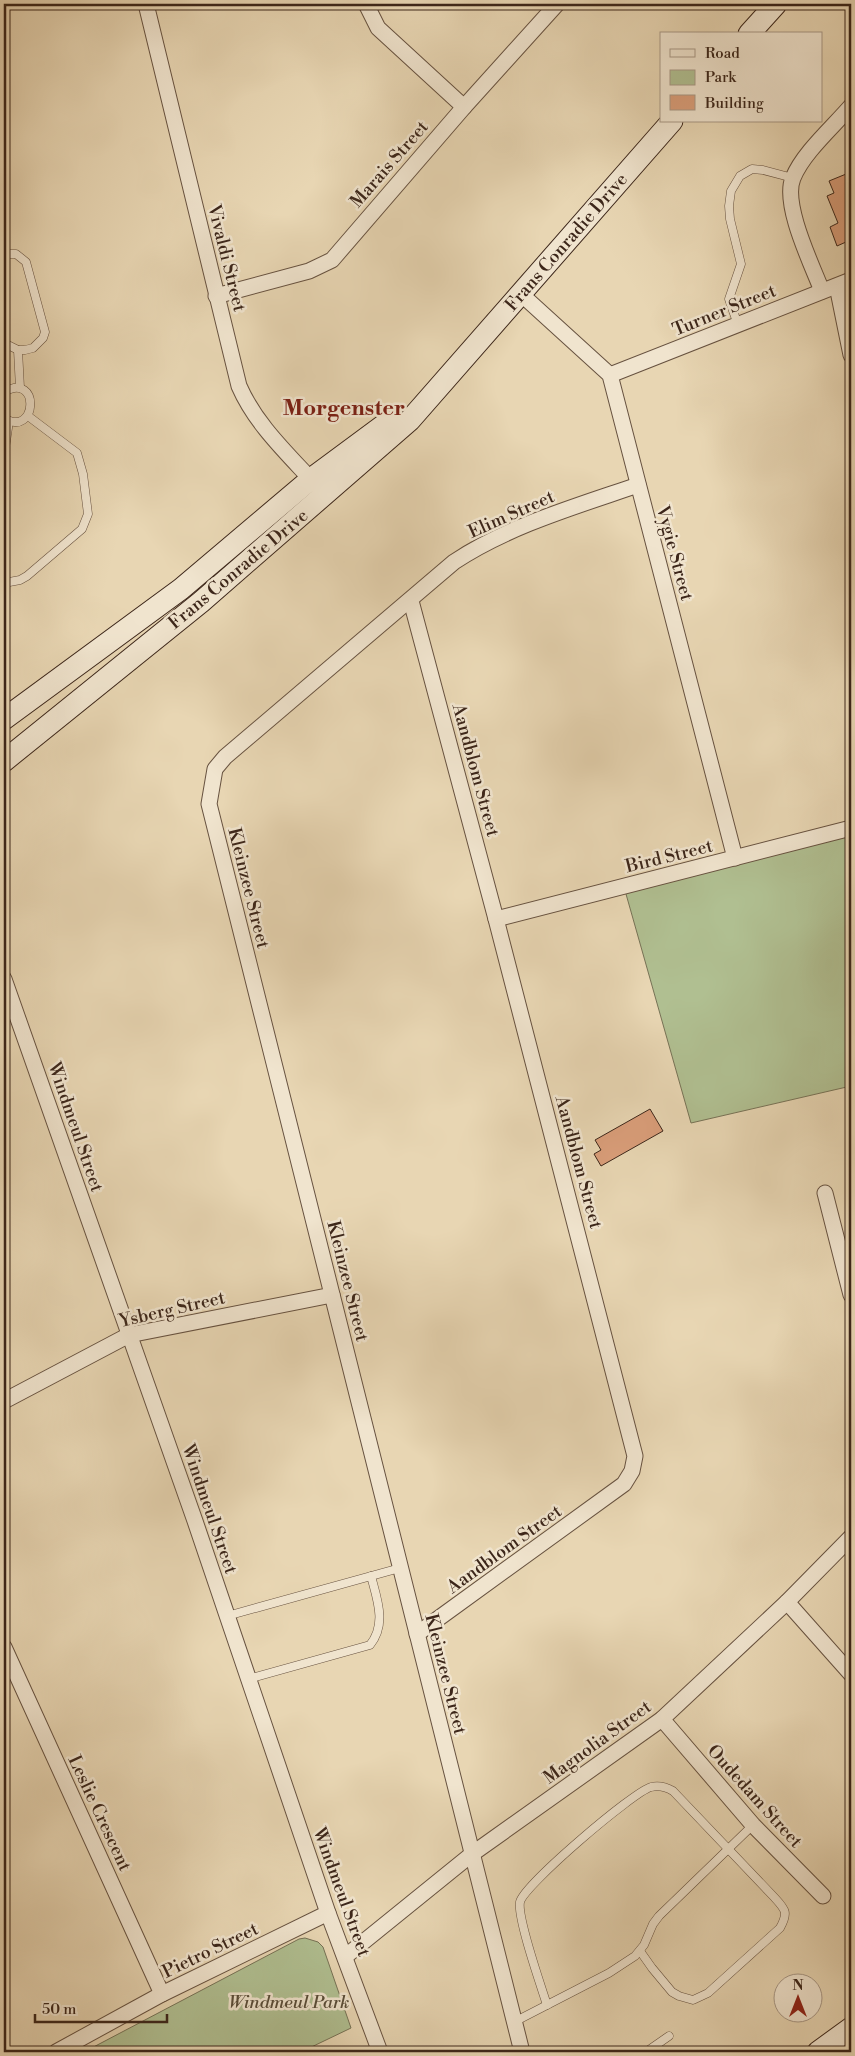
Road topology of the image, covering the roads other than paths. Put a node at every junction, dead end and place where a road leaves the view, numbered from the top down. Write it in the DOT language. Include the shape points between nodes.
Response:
graph roads {
  1 [pos="146,4"];
  2 [pos="366,4"];
  3 [pos="557,4"];
  4 [pos="776,4"];
  5 [pos="751,32"];
  6 [pos="851,106"];
  7 [pos="464,107"];
  8 [pos="671,122"];
  9 [pos="792,178"];
  10 [pos="4,254"];
  11 [pos="851,280"];
  12 [pos="837,286"];
  13 [pos="822,291"];
  14 [pos="521,294"];
  15 [pos="216,296"];
  16 [pos="738,325"];
  17 [pos="4,343"];
  18 [pos="18,350"];
  19 [pos="851,354"];
  20 [pos="460,363"];
  21 [pos="610,375"];
  22 [pos="20,388"];
  23 [pos="4,392"];
  24 [pos="28,416"];
  25 [pos="6,419"];
  26 [pos="4,455"];
  27 [pos="311,479"];
  28 [pos="638,485"];
  29 [pos="325,494"];
  30 [pos="4,583"];
  31 [pos="411,601"];
  32 [pos="4,719"];
  33 [pos="4,761"];
  34 [pos="851,828"];
  35 [pos="735,858"];
  36 [pos="496,919"];
  37 [pos="4,979"];
  38 [pos="825,1193"];
  39 [pos="332,1294"];
  40 [pos="851,1295"];
  41 [pos="129,1335"];
  42 [pos="4,1401"];
  43 [pos="851,1537"];
  44 [pos="400,1568"];
  45 [pos="371,1576"];
  46 [pos="787,1602"];
  47 [pos="227,1616"];
  48 [pos="417,1634"];
  49 [pos="4,1648"];
  50 [pos="851,1674"];
  51 [pos="248,1679"];
  52 [pos="662,1719"];
  53 [pos="754,1824"];
  54 [pos="729,1849"];
  55 [pos="472,1854"];
  56 [pos="823,1896"];
  57 [pos="328,1913"];
  58 [pos="640,1951"];
  59 [pos="346,1956"];
  60 [pos="162,1994"];
  61 [pos="547,2006"];
  62 [pos="514,2022"];
  63 [pos="851,2028"];
  64 [pos="669,2036"];
  65 [pos="56,2052"];
  66 [pos="380,2052"];
  67 [pos="522,2052"];
  68 [pos="646,2052"];
  69 [pos="818,2052"];
  1 -- 15 [label="street, Vivaldi Street"];
  2 -- 7 [label="street" via="378,28"];
  3 -- 7 [label="street, Marais Street"];
  4 -- 5 [label="street"];
  6 -- 9 [label="street" via="805,158"];
  7 -- 15 [label="street, Marais Street" via="332,260 309,271"];
  8 -- 14 [label="street, Frans Conradie Drive"];
  9 -- 13 [label="street" via="791,209"];
  9 -- 16 [label="lane" via="752,169 740,176 732,191 730,219 742,264 729,299"];
  10 -- 18 [label="lane" via="16,254 26,262 45,332 33,348"];
  11 -- 12 [label="street, Turner Street"];
  12 -- 13 [label="street, Turner Street"];
  12 -- 19 [label="street"];
  13 -- 16 [label="street, Turner Street"];
  14 -- 20 [label="street, Frans Conradie Drive"];
  14 -- 21 [label="street"];
  15 -- 27 [label="street, Vivaldi Street" via="246,404"];
  16 -- 21 [label="street, Turner Street"];
  17 -- 18 [label="lane"];
  18 -- 22 [label="lane"];
  20 -- 27 [label="street, Frans Conradie Drive"];
  20 -- 29 [label="street, Frans Conradie Drive" via="410,420"];
  21 -- 28 [label="street, Vygie Street"];
  22 -- 23 [label="lane"];
  22 -- 24 [label="lane" via="29,395 32,406"];
  24 -- 25 [label="lane" via="19,421"];
  24 -- 30 [label="lane" via="77,453 84,474 88,514 82,529 27,576"];
  25 -- 26 [label="lane"];
  27 -- 29 [label="street, Vivaldi Street"];
  27 -- 32 [label="street, Frans Conradie Drive" via="181,588"];
  28 -- 31 [label="street, Elim Street" via="560,512 471,551"];
  28 -- 35 [label="street, Vygie Street"];
  29 -- 33 [label="street, Frans Conradie Drive" via="201,602"];
  31 -- 36 [label="street, Aandblom Street"];
  31 -- 39 [label="street, Kleinzee Street" via="225,757 215,769 209,804"];
  34 -- 35 [label="street, Bird Street"];
  35 -- 36 [label="street, Bird Street"];
  36 -- 48 [label="street, Aandblom Street" via="635,1456 632,1471 624,1484"];
  37 -- 41 [label="street, Windmeul Street"];
  38 -- 40 [label="street"];
  39 -- 41 [label="street, Ysberg Street"];
  39 -- 44 [label="street, Kleinzee Street"];
  41 -- 42 [label="street, Ysberg Street"];
  41 -- 47 [label="street, Windmeul Street"];
  43 -- 46 [label="street, Magnolia Street"];
  44 -- 45 [label="lane"];
  44 -- 48 [label="street, Kleinzee Street"];
  45 -- 47 [label="lane"];
  45 -- 51 [label="lane" via="380,1617 378,1632 370,1645"];
  46 -- 50 [label="street"];
  46 -- 52 [label="street, Magnolia Street"];
  47 -- 51 [label="street, Windmeul Street"];
  48 -- 55 [label="street, Kleinzee Street"];
  49 -- 60 [label="street, Leslie Crescent"];
  51 -- 57 [label="street, Windmeul Street"];
  52 -- 53 [label="street, Oudedam Street"];
  52 -- 55 [label="street, Magnolia Street"];
  53 -- 54 [label="lane"];
  53 -- 56 [label="street, Oudedam Street"];
  54 -- 58 [label="lane" via="659,1916"];
  54 -- 58 [label="lane" via="782,1906 786,1916 780,1928 708,1993 693,2000 672,1992"];
  54 -- 61 [label="lane" via="673,1791 659,1786 642,1791 556,1861 526,1892 520,1904"];
  55 -- 59 [label="street, Magnolia Street"];
  55 -- 62 [label="street, Kleinzee Street"];
  57 -- 59 [label="street, Windmeul Street"];
  57 -- 60 [label="street, Pietro Street"];
  58 -- 61 [label="lane" via="609,1973"];
  59 -- 66 [label="street, Windmeul Street"];
  60 -- 65 [label="street, Pietro Street"];
  61 -- 62 [label="lane"];
  62 -- 67 [label="street, Kleinzee Street"];
  63 -- 69 [label="street"];
  64 -- 68 [label="lane"];
}
